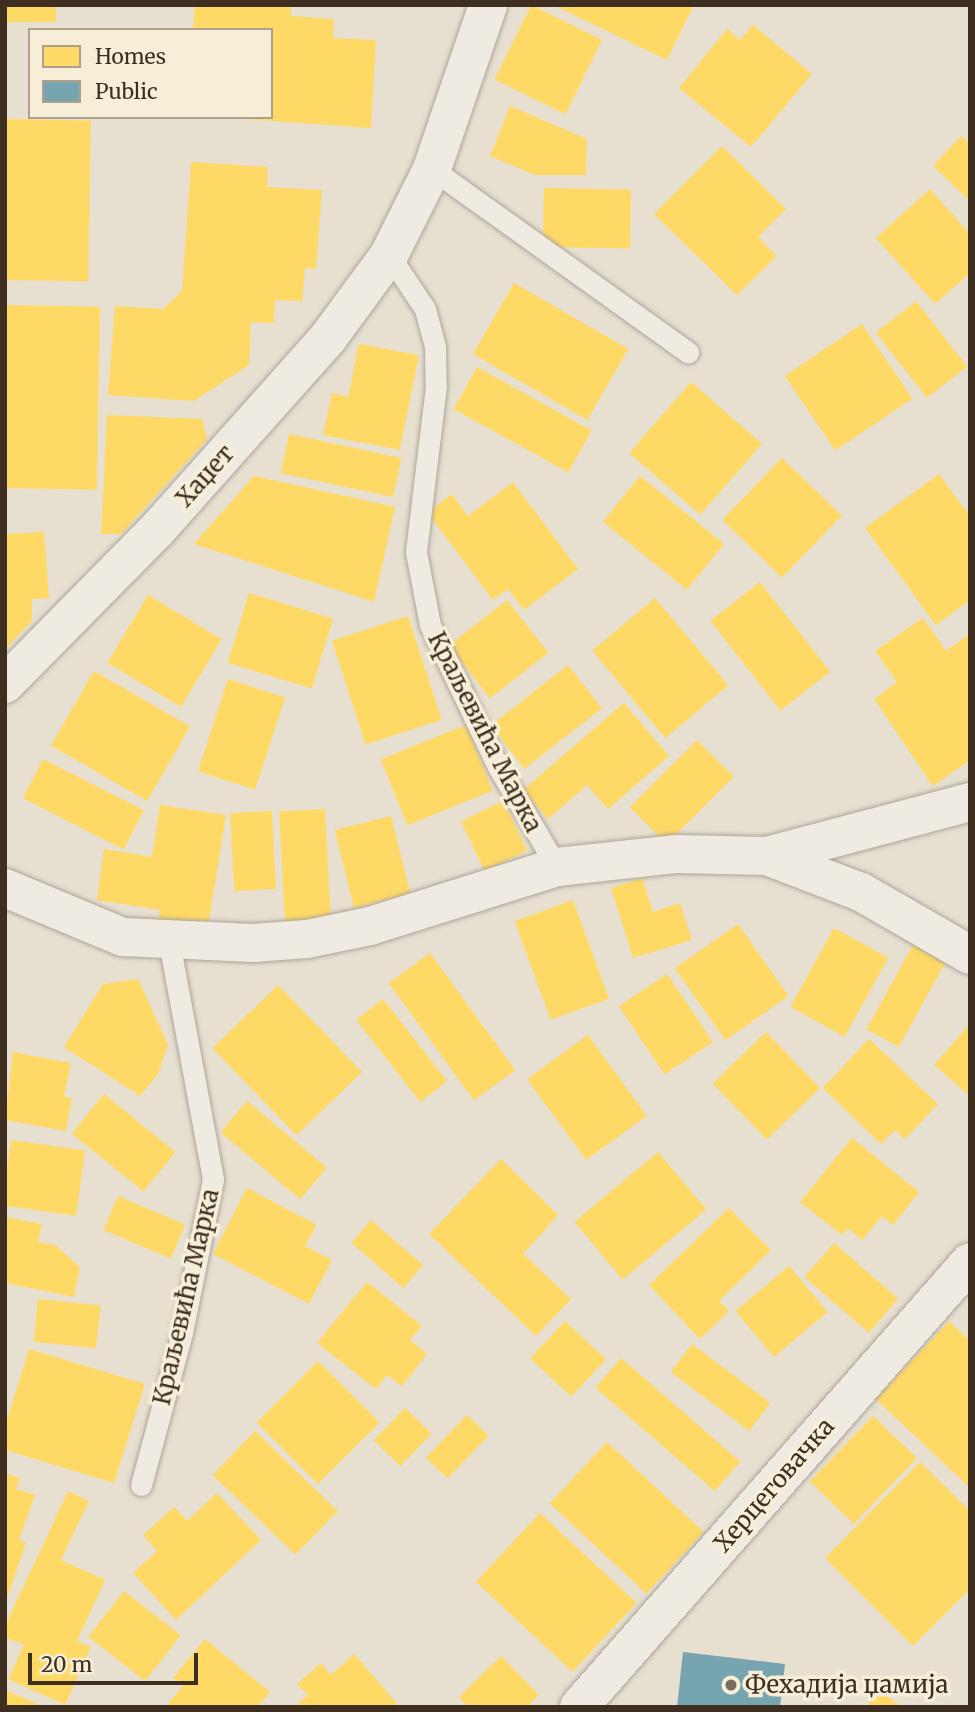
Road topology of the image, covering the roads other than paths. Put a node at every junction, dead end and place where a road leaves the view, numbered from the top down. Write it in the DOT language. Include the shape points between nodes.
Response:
graph roads {
  1 [pos="488,5"];
  2 [pos="432,169"];
  3 [pos="389,255"];
  4 [pos="688,352"];
  5 [pos="5,684"];
  6 [pos="970,802"];
  7 [pos="767,856"];
  8 [pos="557,867"];
  9 [pos="5,888"];
  10 [pos="169,942"];
  11 [pos="970,955"];
  12 [pos="970,1262"];
  13 [pos="141,1485"];
  14 [pos="579,1707"];
  1 -- 2 [label="street, Хаџет"];
  2 -- 3 [label="street, Хаџет"];
  2 -- 4 [label="lane"];
  3 -- 5 [label="street, Хаџет" via="327,338 166,520 84,609"];
  3 -- 8 [label="lane, Краљевића Марка" via="420,300 435,347 436,386 416,552 430,625 452,678"];
  6 -- 7 [label="street"];
  7 -- 8 [label="street" via="677,854"];
  7 -- 11 [label="street" via="861,892"];
  8 -- 10 [label="street" via="370,926 307,939"];
  9 -- 10 [label="street" via="123,937"];
  10 -- 13 [label="lane, Краљевића Марка" via="214,1180 182,1334"];
  12 -- 14 [label="street, Херцеговачка"];
}
